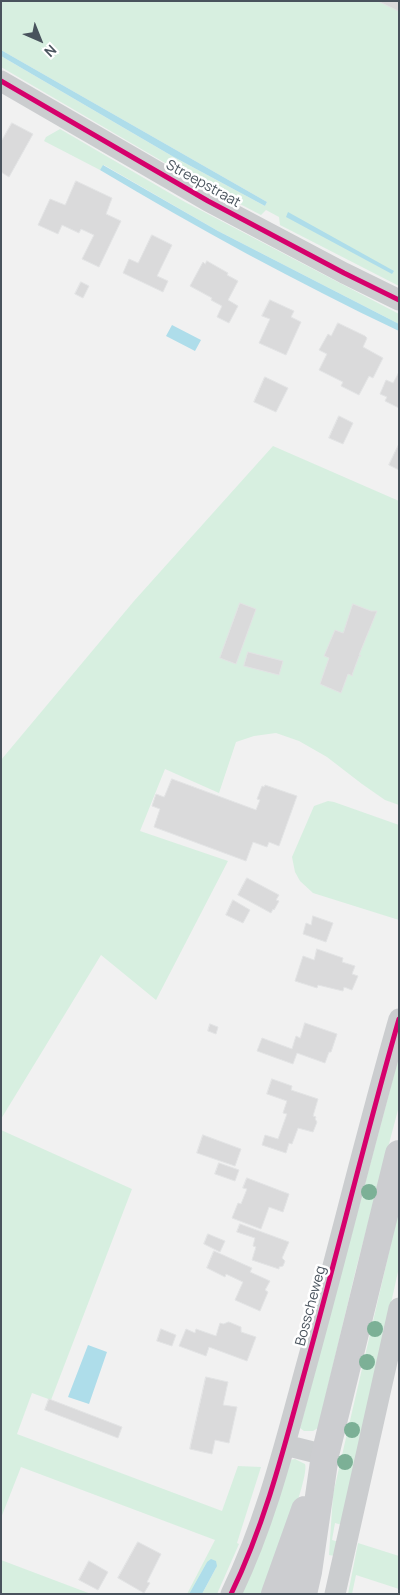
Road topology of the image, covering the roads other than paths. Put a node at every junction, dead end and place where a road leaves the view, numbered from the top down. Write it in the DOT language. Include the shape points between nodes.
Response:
graph roads {
  1 [pos="1,80"];
  2 [pos="399,300"];
  3 [pos="399,1019"];
  4 [pos="399,1154"];
  5 [pos="399,1308"];
  6 [pos="286,1445"];
  7 [pos="325,1455"];
  8 [pos="231,1594"];
  9 [pos="275,1594"];
  10 [pos="303,1594"];
  11 [pos="335,1594"];
  1 -- 2 [label="street, Streepstraat" via="208,201"];
  3 -- 6 [label="street, Bosscheweg"];
  4 -- 7 [label="main road"];
  5 -- 11 [label="street"];
  6 -- 7 [label="street"];
  6 -- 8 [label="street, Bosscheweg" via="251,1549"];
  7 -- 9 [label="main road"];
  7 -- 10 [label="main road"];
}
